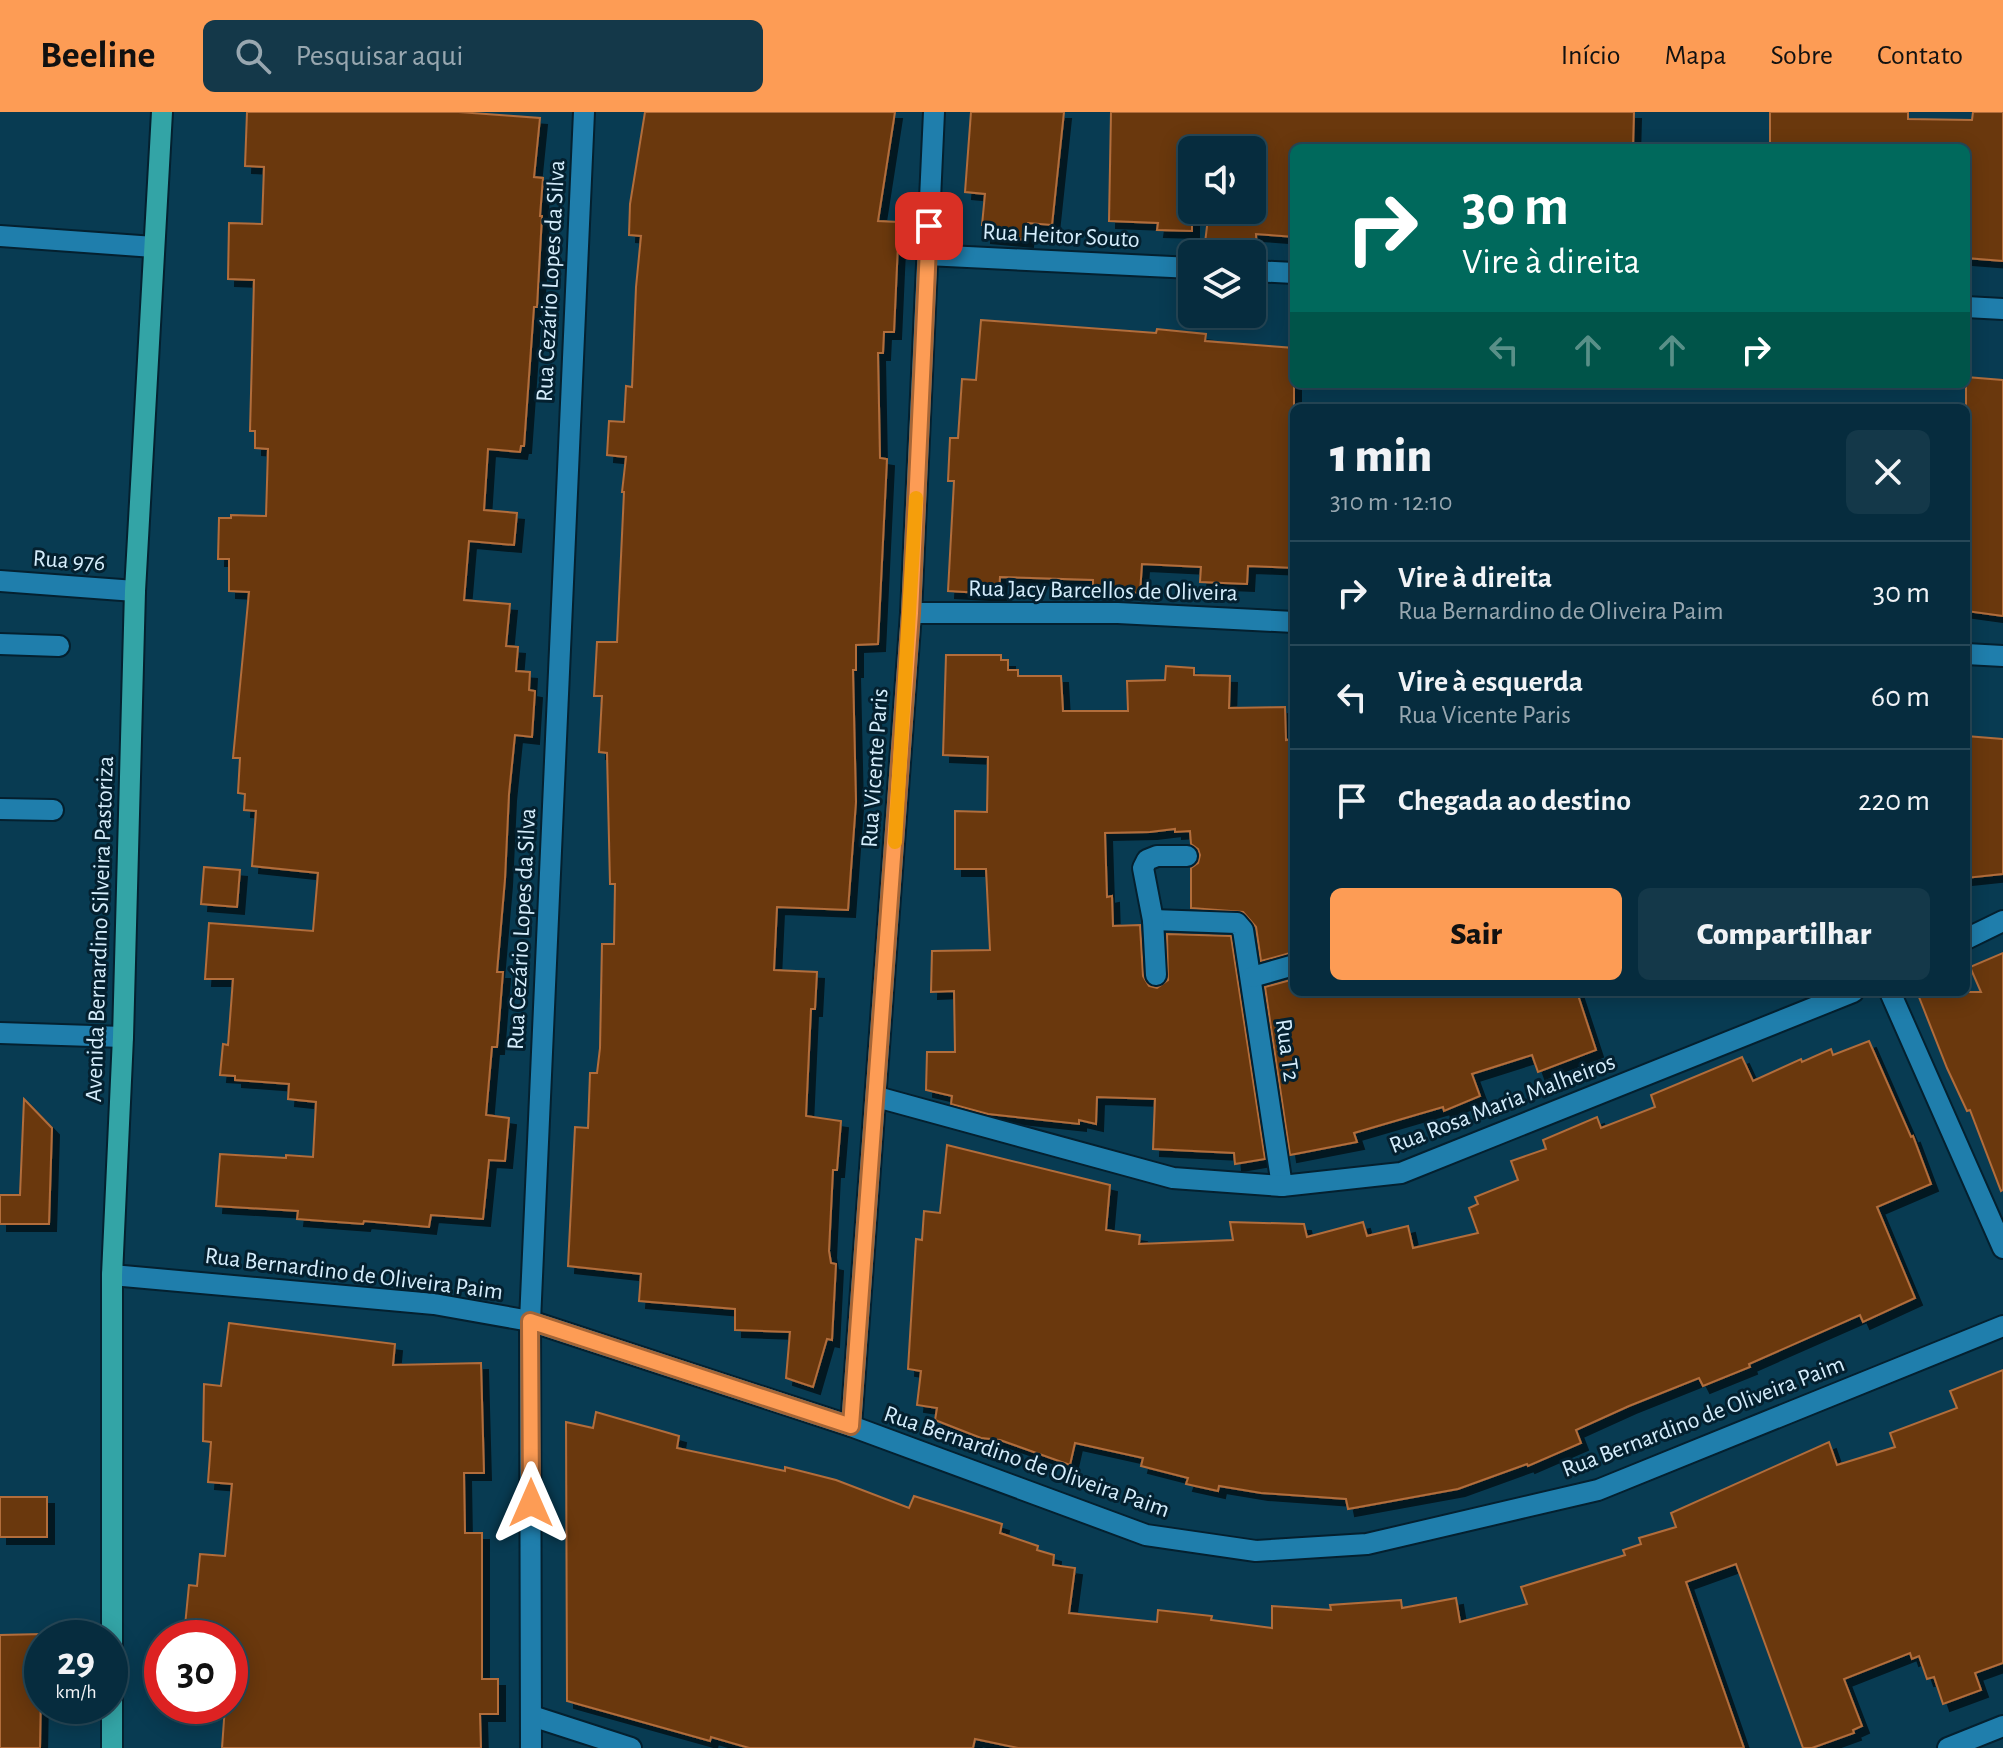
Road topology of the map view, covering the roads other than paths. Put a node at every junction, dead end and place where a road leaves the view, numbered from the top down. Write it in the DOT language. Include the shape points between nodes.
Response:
graph roads {
  1 [pos="162,112"];
  2 [pos="584,112"];
  3 [pos="934,112"];
  4 [pos="0,236"];
  5 [pos="154,247"];
  6 [pos="927,255"];
  7 [pos="1178,267"];
  8 [pos="1266,272"];
  9 [pos="1290,273"];
  10 [pos="1970,307"];
  11 [pos="2003,309"];
  12 [pos="0,581"];
  13 [pos="135,591"];
  14 [pos="911,613"];
  15 [pos="1290,622"];
  16 [pos="0,644"];
  17 [pos="59,646"];
  18 [pos="1970,654"];
  19 [pos="2003,656"];
  20 [pos="0,809"];
  21 [pos="53,810"];
  22 [pos="1187,856"];
  23 [pos="1153,920"];
  24 [pos="2003,921"];
  25 [pos="1970,937"];
  26 [pos="1290,966"];
  27 [pos="1156,975"];
  28 [pos="1252,977"];
  29 [pos="1843,996"];
  30 [pos="1892,996"];
  31 [pos="0,1033"];
  32 [pos="123,1037"];
  33 [pos="877,1097"];
  34 [pos="1282,1186"];
  35 [pos="2003,1248"];
  36 [pos="112,1275"];
  37 [pos="530,1321"];
  38 [pos="2003,1326"];
  39 [pos="851,1426"];
  40 [pos="532,1716"];
  41 [pos="2003,1726"];
  42 [pos="112,1748"];
  43 [pos="531,1748"];
  44 [pos="631,1748"];
  45 [pos="1948,1748"];
  1 -- 5 [label="main road, Avenida Bernardino Silveira Pastoriza"];
  2 -- 37 [label="street, Rua Cezário Lopes da Silva"];
  3 -- 6 [label="street, Rua Vicente Paris"];
  4 -- 5 [label="street"];
  5 -- 13 [label="main road, Avenida Bernardino Silveira Pastoriza"];
  6 -- 7 [label="street, Rua Heitor Souto"];
  6 -- 14 [label="street, Rua Vicente Paris"];
  8 -- 9 [label="street"];
  10 -- 11 [label="street"];
  12 -- 13 [label="street, Rua 976"];
  13 -- 32 [label="main road, Avenida Bernardino Silveira Pastoriza"];
  14 -- 15 [label="street, Rua Jacy Barcellos de Oliveira" via="1118,613"];
  14 -- 33 [label="street, Rua Vicente Paris"];
  16 -- 17 [label="street"];
  18 -- 19 [label="street"];
  20 -- 21 [label="street"];
  22 -- 23 [label="street" via="1147,860 1143,868"];
  23 -- 27 [label="street"];
  23 -- 28 [label="street, Rua T2" via="1237,923"];
  24 -- 25 [label="street"];
  26 -- 28 [label="street"];
  28 -- 34 [label="street, Rua T2"];
  29 -- 34 [label="street, Rua Rosa Maria Malheiros" via="1401,1173"];
  30 -- 35 [label="street"];
  31 -- 32 [label="street"];
  32 -- 36 [label="main road, Avenida Bernardino Silveira Pastoriza"];
  33 -- 34 [label="street, Rua Rosa Maria Malheiros" via="1173,1178"];
  33 -- 39 [label="street, Rua Vicente Paris"];
  36 -- 37 [label="street, Rua Bernardino de Oliveira Paim" via="434,1304"];
  36 -- 42 [label="main road, Avenida Bernardino Silveira Pastoriza"];
  37 -- 39 [label="street, Rua Bernardino de Oliveira Paim"];
  37 -- 40 [label="street, Rua Cezário Lopes da Silva"];
  38 -- 39 [label="street, Rua Bernardino de Oliveira Paim" via="1598,1490 1367,1544 1256,1551 1146,1535"];
  40 -- 43 [label="street, Rua Cezário Lopes da Silva"];
  40 -- 44 [label="street"];
  41 -- 45 [label="street"];
}
